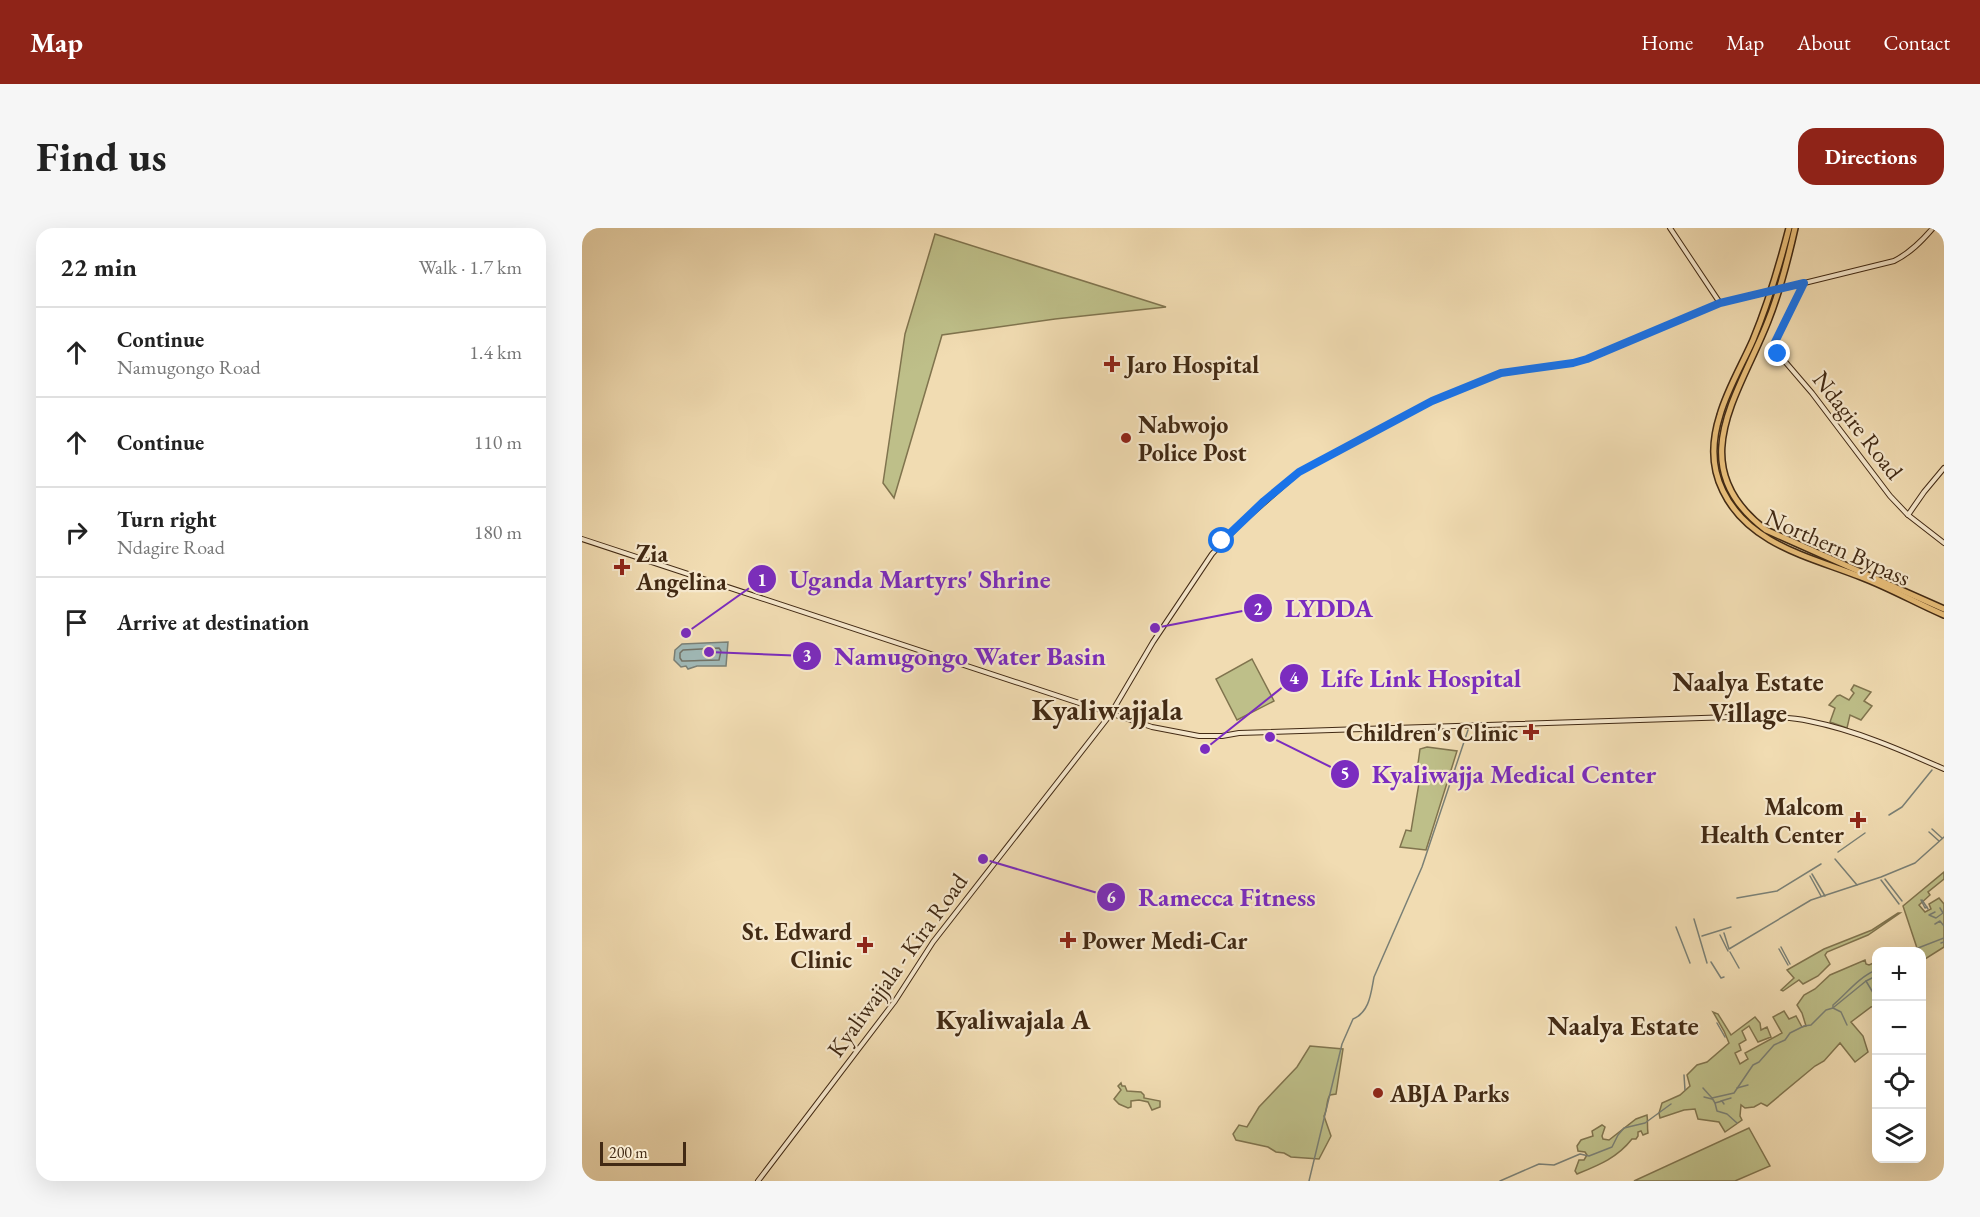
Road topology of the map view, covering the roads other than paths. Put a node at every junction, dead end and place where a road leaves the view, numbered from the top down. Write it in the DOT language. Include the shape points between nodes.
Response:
graph roads {
  1 [pos="1670,228"];
  2 [pos="1789,228"];
  3 [pos="1795,228"];
  4 [pos="1933,228"];
  5 [pos="1804,283"];
  6 [pos="1720,303"];
  7 [pos="1944,468"];
  8 [pos="1908,515"];
  9 [pos="582,539"];
  10 [pos="1944,543"];
  11 [pos="1944,609"];
  12 [pos="1944,615"];
  13 [pos="1110,715"];
  14 [pos="1944,769"];
  15 [pos="758,1181"];
  1 -- 6 [label="main road"];
  2 -- 12 [label="highway, Northern Bypass" via="1762,316 1720,413 1714,452 1719,484 1737,514 1762,536"];
  3 -- 11 [label="highway, Northern Bypass" via="1769,319 1725,421 1722,455 1727,481 1743,509 1766,530"];
  4 -- 5 [label="main road, Kyaliwajjala - Kira Road" via="1908,254 1894,261"];
  5 -- 6 [label="main road, Kyaliwajjala - Kira Road, bridge"];
  5 -- 8 [label="main road, Ndagire Road" via="1774,348"];
  6 -- 13 [label="main road, Kyaliwajjala - Kira Road" via="1587,359 1512,370 1463,387 1299,472 1212,554"];
  7 -- 8 [label="main road"];
  8 -- 10 [label="main road, Ndagire Road"];
  9 -- 13 [label="main road"];
  13 -- 14 [label="main road" via="1199,736 1763,716 1831,726"];
  13 -- 15 [label="main road, Kyaliwajjala - Kira Road" via="933,942 895,1001"];
}
